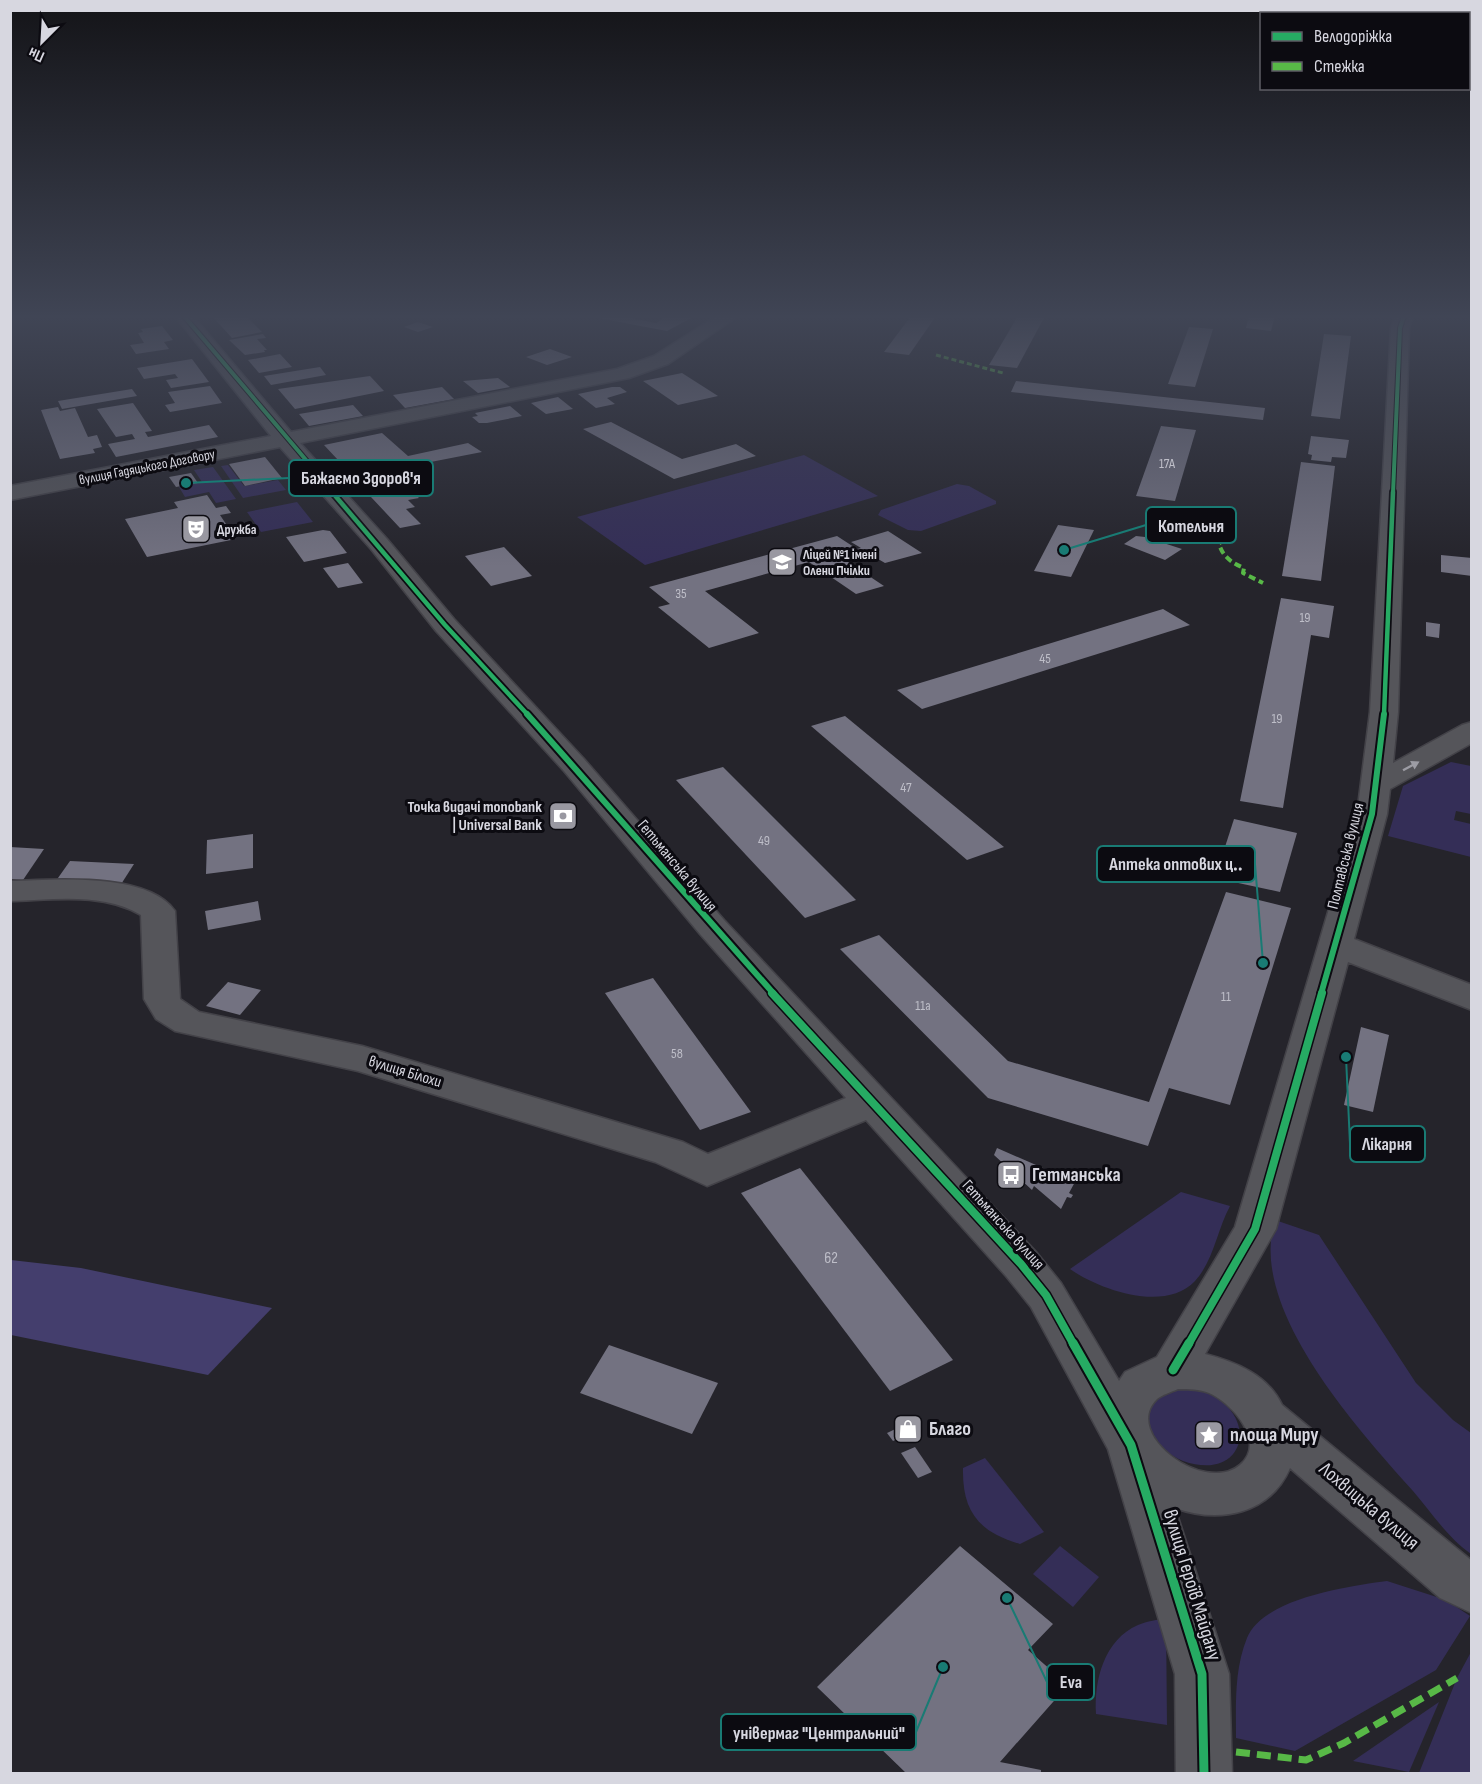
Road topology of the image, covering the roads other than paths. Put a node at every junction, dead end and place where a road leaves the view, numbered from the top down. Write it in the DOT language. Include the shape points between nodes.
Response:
graph roads {
  1 [pos="252,399"];
  2 [pos="493,399"];
  3 [pos="1397,399"];
  4 [pos="286,440"];
  5 [pos="10,493"];
  6 [pos="1472,731"];
  7 [pos="1377,784"];
  8 [pos="10,891"];
  9 [pos="1337,945"];
  10 [pos="1472,998"];
  11 [pos="873,1102"];
  12 [pos="1173,1370"];
  13 [pos="1268,1420"];
  14 [pos="1131,1445"];
  15 [pos="1465,1585"];
  16 [pos="1203,1773"];
  1 -- 4 [label="street, Гетьманська вулиця"];
  2 -- 4 [label="street, вулиця Гадяцького Договору"];
  3 -- 7 [label="street, Полтавська вулиця" via="1384,712"];
  4 -- 5 [label="street, вулиця Гадяцького Договору"];
  4 -- 11 [label="street, Гетьманська вулиця" via="379,544 445,626 574,765 711,927"];
  7 -- 6 [label="street, one-way"];
  7 -- 9 [label="street, Полтавська вулиця"];
  8 -- 11 [label="street, вулиця Білохи" via="112,892 140,898 158,911 162,999 169,1011 188,1022 362,1059 669,1152 707,1171"];
  9 -- 10 [label="street"];
  9 -- 12 [label="street, Полтавська вулиця" via="1255,1230"];
  11 -- 14 [label="street, Гетьманська вулиця" via="1046,1295"];
  12 -- 13 [label="street" via="1196,1370 1220,1377 1242,1390"];
  12 -- 14 [label="street" via="1138,1385 1128,1400 1124,1416"];
  13 -- 14 [label="street" via="1273,1439 1265,1473 1251,1485 1233,1492 1213,1495 1170,1484 1150,1470"];
  13 -- 15 [label="street, Лохвицька вулиця"];
  14 -- 16 [label="street, вулиця Героїв Майдану" via="1202,1674"];
}
